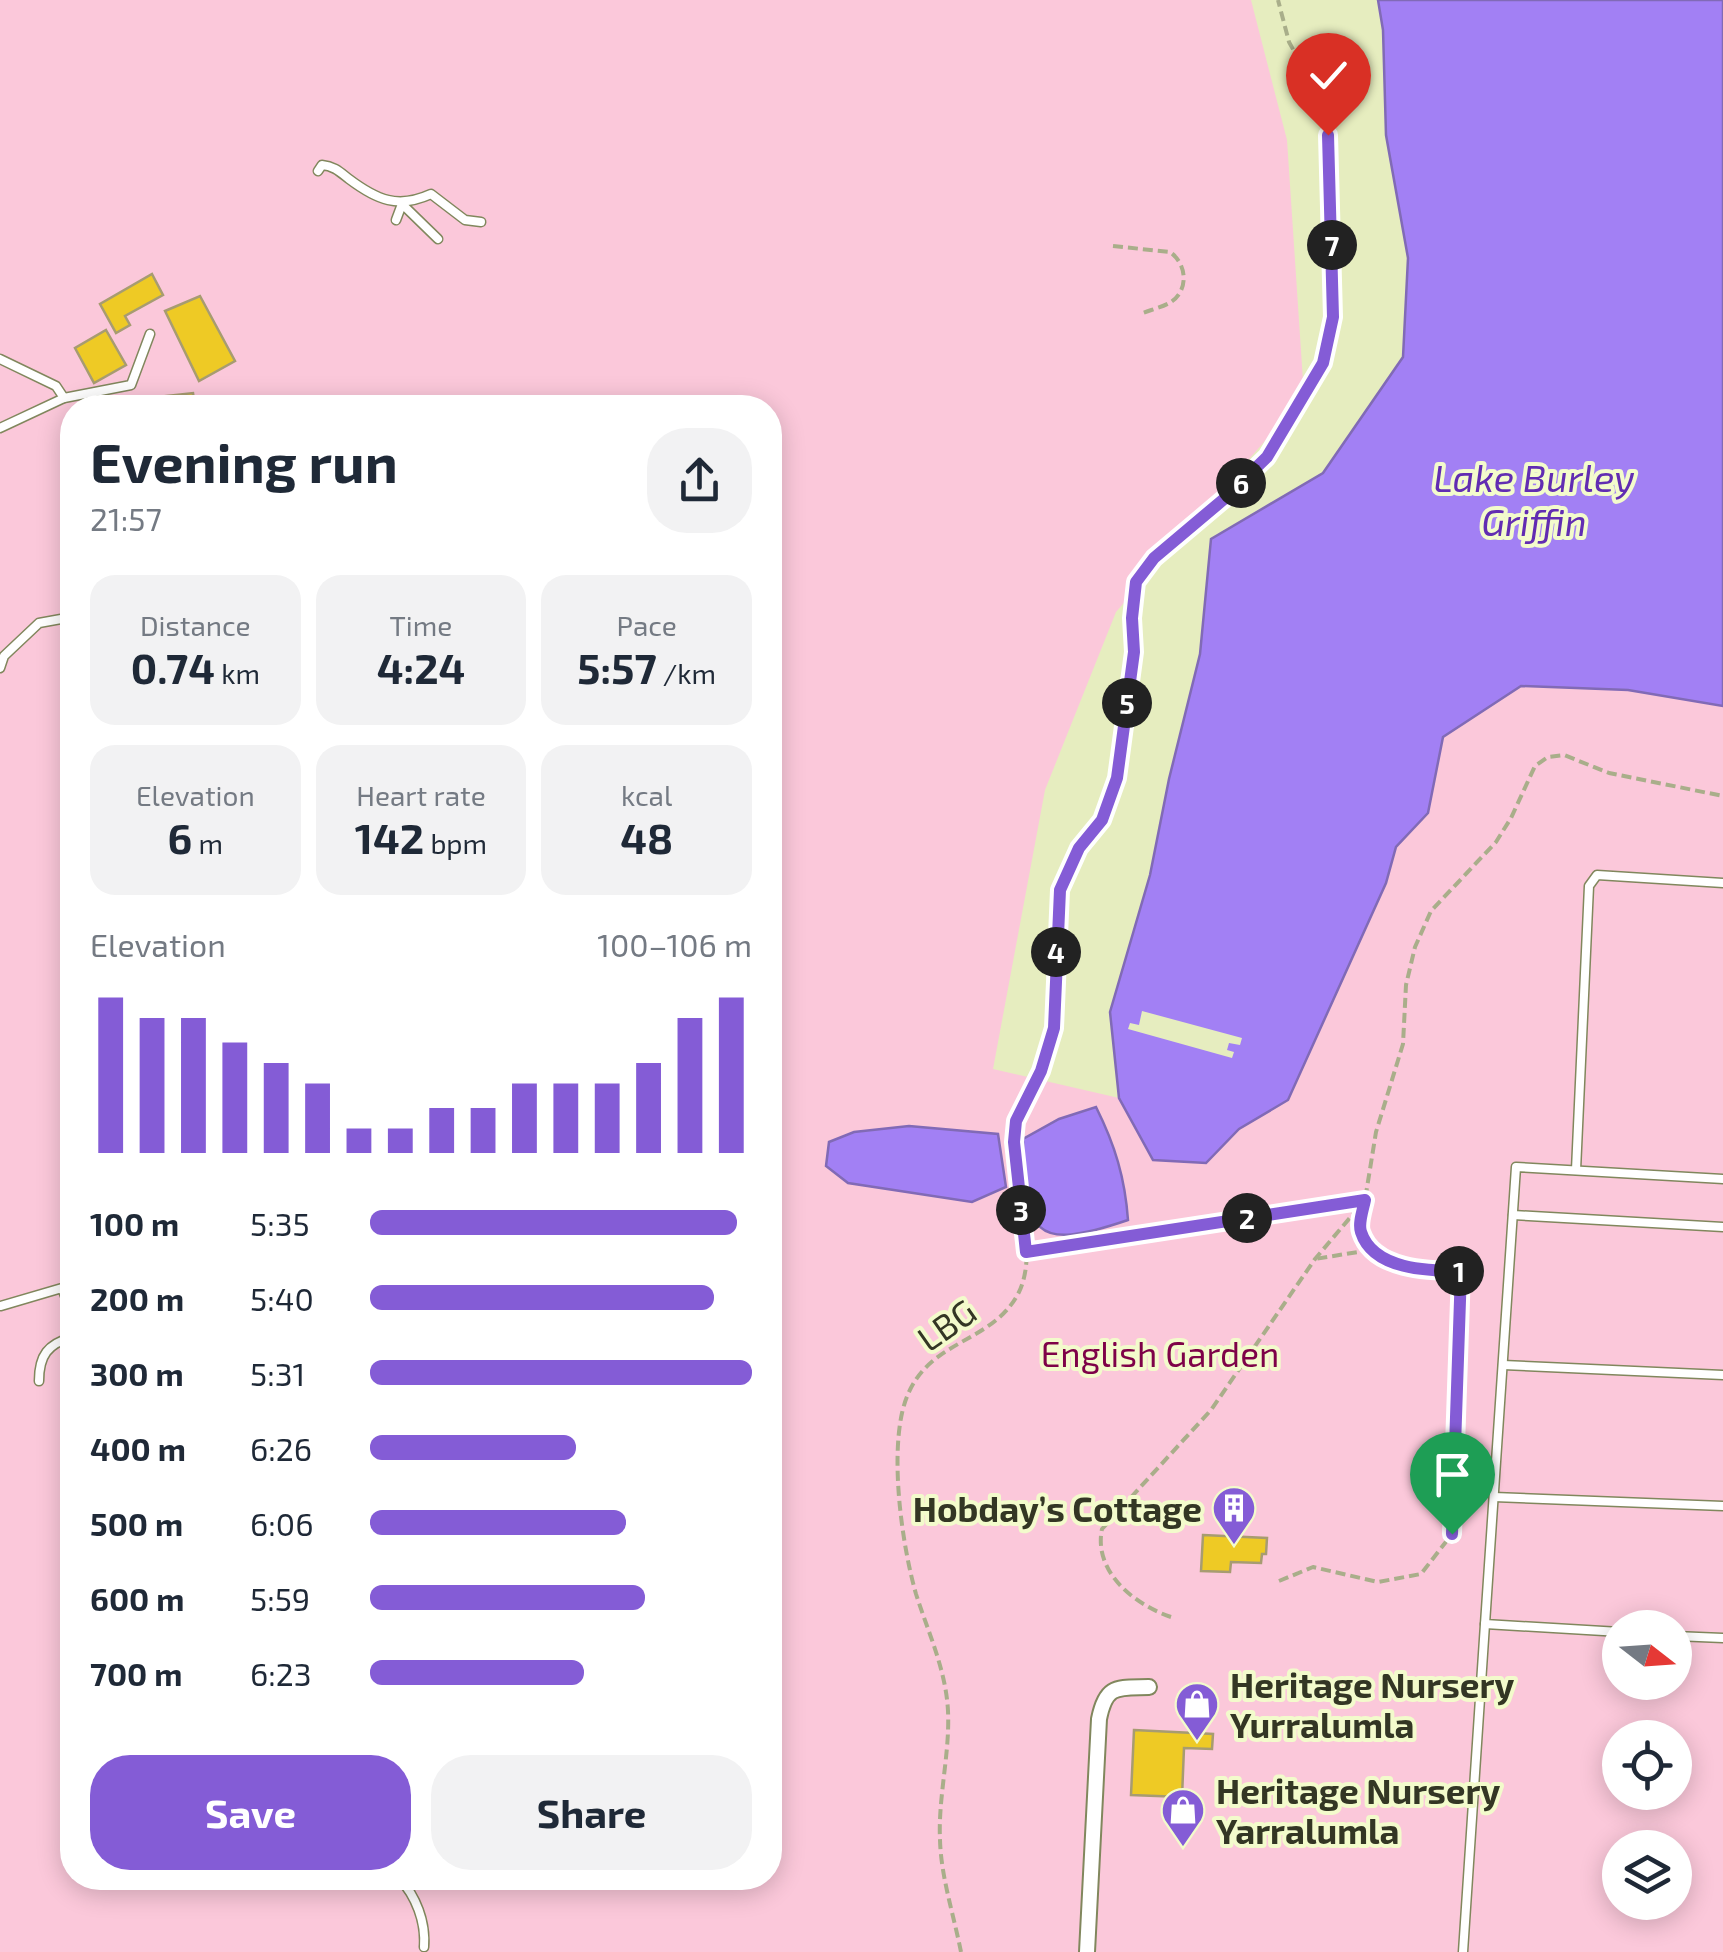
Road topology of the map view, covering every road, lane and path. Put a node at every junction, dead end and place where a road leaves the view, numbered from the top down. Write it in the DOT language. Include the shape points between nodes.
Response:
graph roads {
  1 [pos="1278,0"];
  2 [pos="318,170"];
  3 [pos="402,204"];
  4 [pos="396,220"];
  5 [pos="482,222"];
  6 [pos="438,239"];
  7 [pos="1114,246"];
  8 [pos="1140,314"];
  9 [pos="150,334"];
  10 [pos="0,359"];
  11 [pos="62,395"];
  12 [pos="79,395"];
  13 [pos="60,400"];
  14 [pos="0,428"];
  15 [pos="60,619"];
  16 [pos="0,668"];
  17 [pos="1723,796"];
  18 [pos="1723,883"];
  19 [pos="1576,1170"];
  20 [pos="1723,1179"];
  21 [pos="1365,1200"];
  22 [pos="1513,1215"];
  23 [pos="1723,1227"];
  24 [pos="1370,1250"];
  25 [pos="1026,1252"];
  26 [pos="1315,1259"];
  27 [pos="60,1289"];
  28 [pos="1,1306"];
  29 [pos="60,1343"];
  30 [pos="1502,1365"];
  31 [pos="1723,1374"];
  32 [pos="39,1380"];
  33 [pos="1494,1497"];
  34 [pos="1723,1506"];
  35 [pos="1279,1581"];
  36 [pos="1172,1617"];
  37 [pos="1485,1624"];
  38 [pos="1602,1631"];
  39 [pos="1692,1637"];
  40 [pos="1723,1638"];
  41 [pos="1149,1687"];
  42 [pos="409,1890"];
  43 [pos="424,1947"];
  44 [pos="961,1952"];
  45 [pos="1087,1952"];
  46 [pos="1463,1952"];
  1 -- 25 [label="path, LBG" via="1328,135 1333,317 1323,363 1267,457 1136,582 1117,778 1102,820 1079,848 1060,890 1054,1028 1016,1121"];
  2 -- 3 [label="lane" via="331,166 378,197"];
  3 -- 4 [label="lane"];
  3 -- 5 [label="lane" via="430,194 465,220"];
  3 -- 6 [label="lane"];
  7 -- 8 [label="path" via="1165,250 1182,265 1178,295"];
  9 -- 12 [label="lane" via="131,385"];
  10 -- 11 [label="lane"];
  13 -- 14 [label="lane"];
  15 -- 16 [label="lane" via="39,623"];
  17 -- 21 [label="path" via="1641,781 1564,755 1535,766 1496,842 1431,911 1414,947 1402,1044"];
  18 -- 19 [label="lane" via="1597,875 1588,886"];
  19 -- 20 [label="lane"];
  19 -- 22 [label="lane" via="1516,1166"];
  21 -- 24 [label="path" via="1359,1229"];
  21 -- 25 [label="path"];
  21 -- 26 [label="path"];
  22 -- 23 [label="lane"];
  22 -- 30 [label="lane"];
  24 -- 26 [label="path"];
  24 -- 35 [label="path" via="1415,1271 1461,1271 1452,1534 1422,1574 1378,1582 1313,1566"];
  25 -- 44 [label="path, LBG" via="1015,1299 997,1320 926,1365 906,1396 898,1430 901,1521 948,1711 940,1841"];
  26 -- 36 [label="path" via="1212,1410 1102,1528 1101,1552 1122,1589"];
  27 -- 28 [label="lane"];
  29 -- 32 [label="lane" via="39,1362"];
  30 -- 31 [label="lane"];
  30 -- 33 [label="lane"];
  33 -- 34 [label="lane"];
  33 -- 37 [label="lane"];
  37 -- 38 [label="lane"];
  37 -- 46 [label="lane"];
  39 -- 40 [label="lane"];
  41 -- 45 [label="street" via="1116,1688 1103,1698 1098,1718"];
  42 -- 43 [label="lane" via="426,1926"];
}
